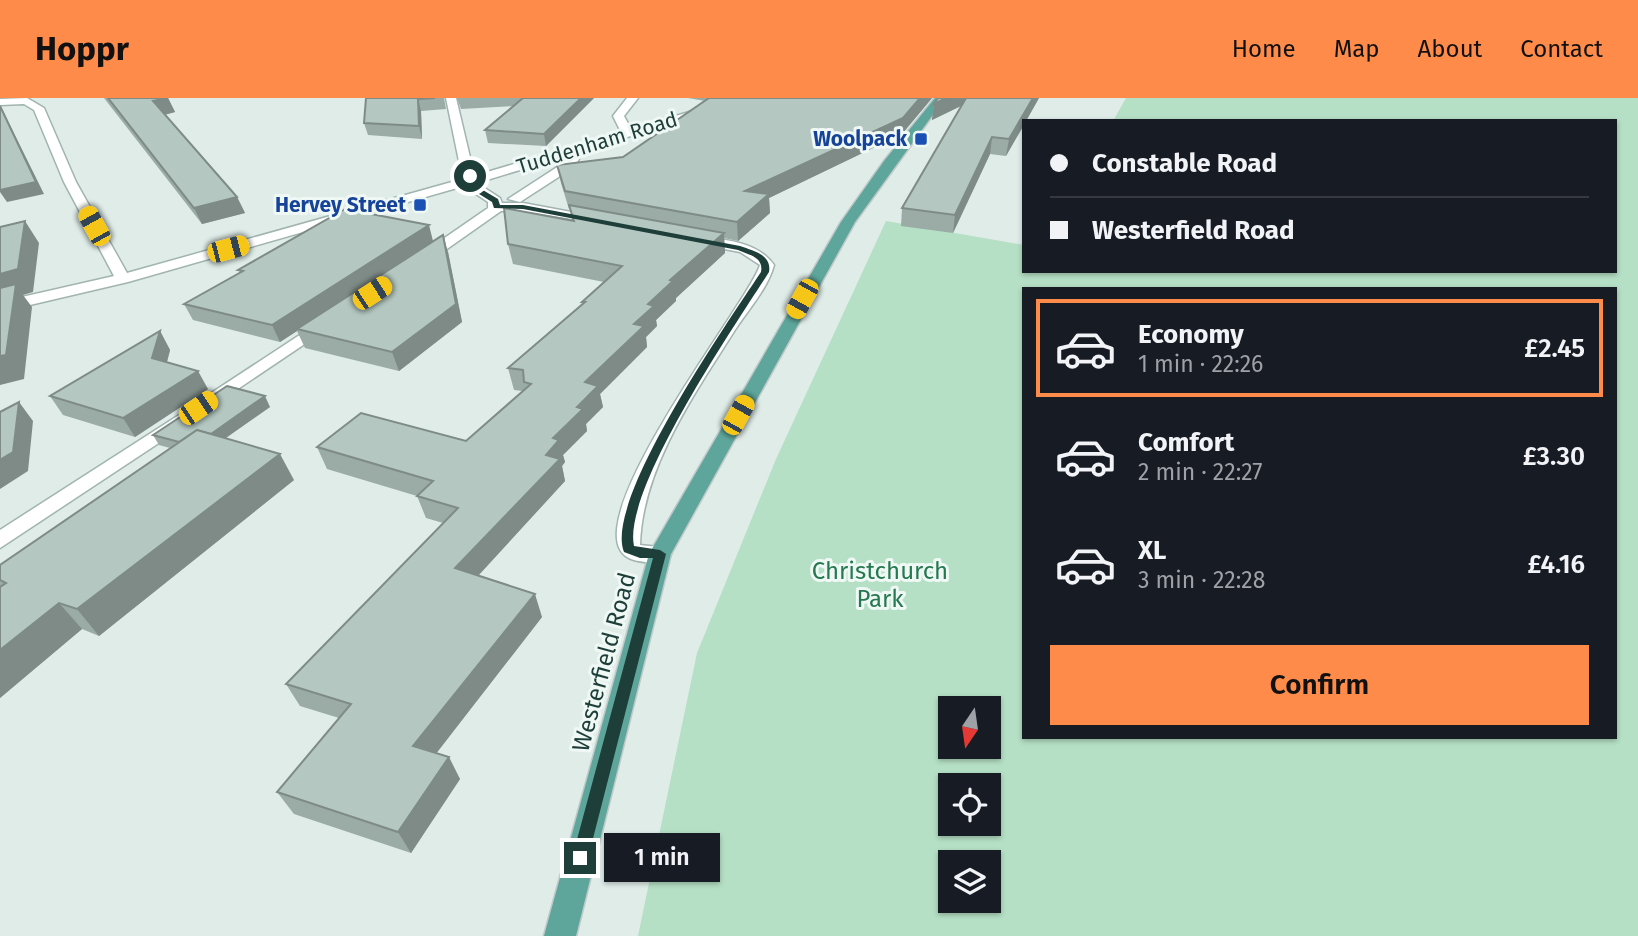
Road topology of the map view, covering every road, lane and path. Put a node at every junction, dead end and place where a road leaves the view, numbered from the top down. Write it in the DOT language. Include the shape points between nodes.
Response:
graph roads {
  1 [pos="451,98"];
  2 [pos="633,98"];
  3 [pos="748,98"];
  4 [pos="940,98"];
  5 [pos="0,102"];
  6 [pos="629,133"];
  7 [pos="567,152"];
  8 [pos="471,181"];
  9 [pos="515,199"];
  10 [pos="496,207"];
  11 [pos="618,225"];
  12 [pos="686,238"];
  13 [pos="410,268"];
  14 [pos="122,279"];
  15 [pos="0,307"];
  16 [pos="342,312"];
  17 [pos="0,540"];
  18 [pos="660,554"];
  19 [pos="560,936"];
  1 -- 8 [label="street"];
  2 -- 6 [label="street" via="618,116"];
  3 -- 6 [label="street, Tuddenham Road"];
  4 -- 18 [label="main road, Westerfield Road" via="888,163 828,254"];
  5 -- 14 [label="street" via="26,101 39,108 69,182"];
  6 -- 7 [label="street, Tuddenham Road"];
  7 -- 8 [label="street, Tuddenham Road"];
  7 -- 9 [label="street" via="572,161"];
  8 -- 10 [label="street"];
  8 -- 14 [label="street, Tuddenham Road"];
  10 -- 11 [label="street" via="523,207"];
  10 -- 13 [label="street"];
  12 -- 18 [label="street" via="746,250 763,258 766,265 649,464 626,534 629,549"];
  14 -- 15 [label="street, Tuddenham Road"];
  16 -- 17 [label="street"];
  18 -- 19 [label="main road, Westerfield Road"];
}
